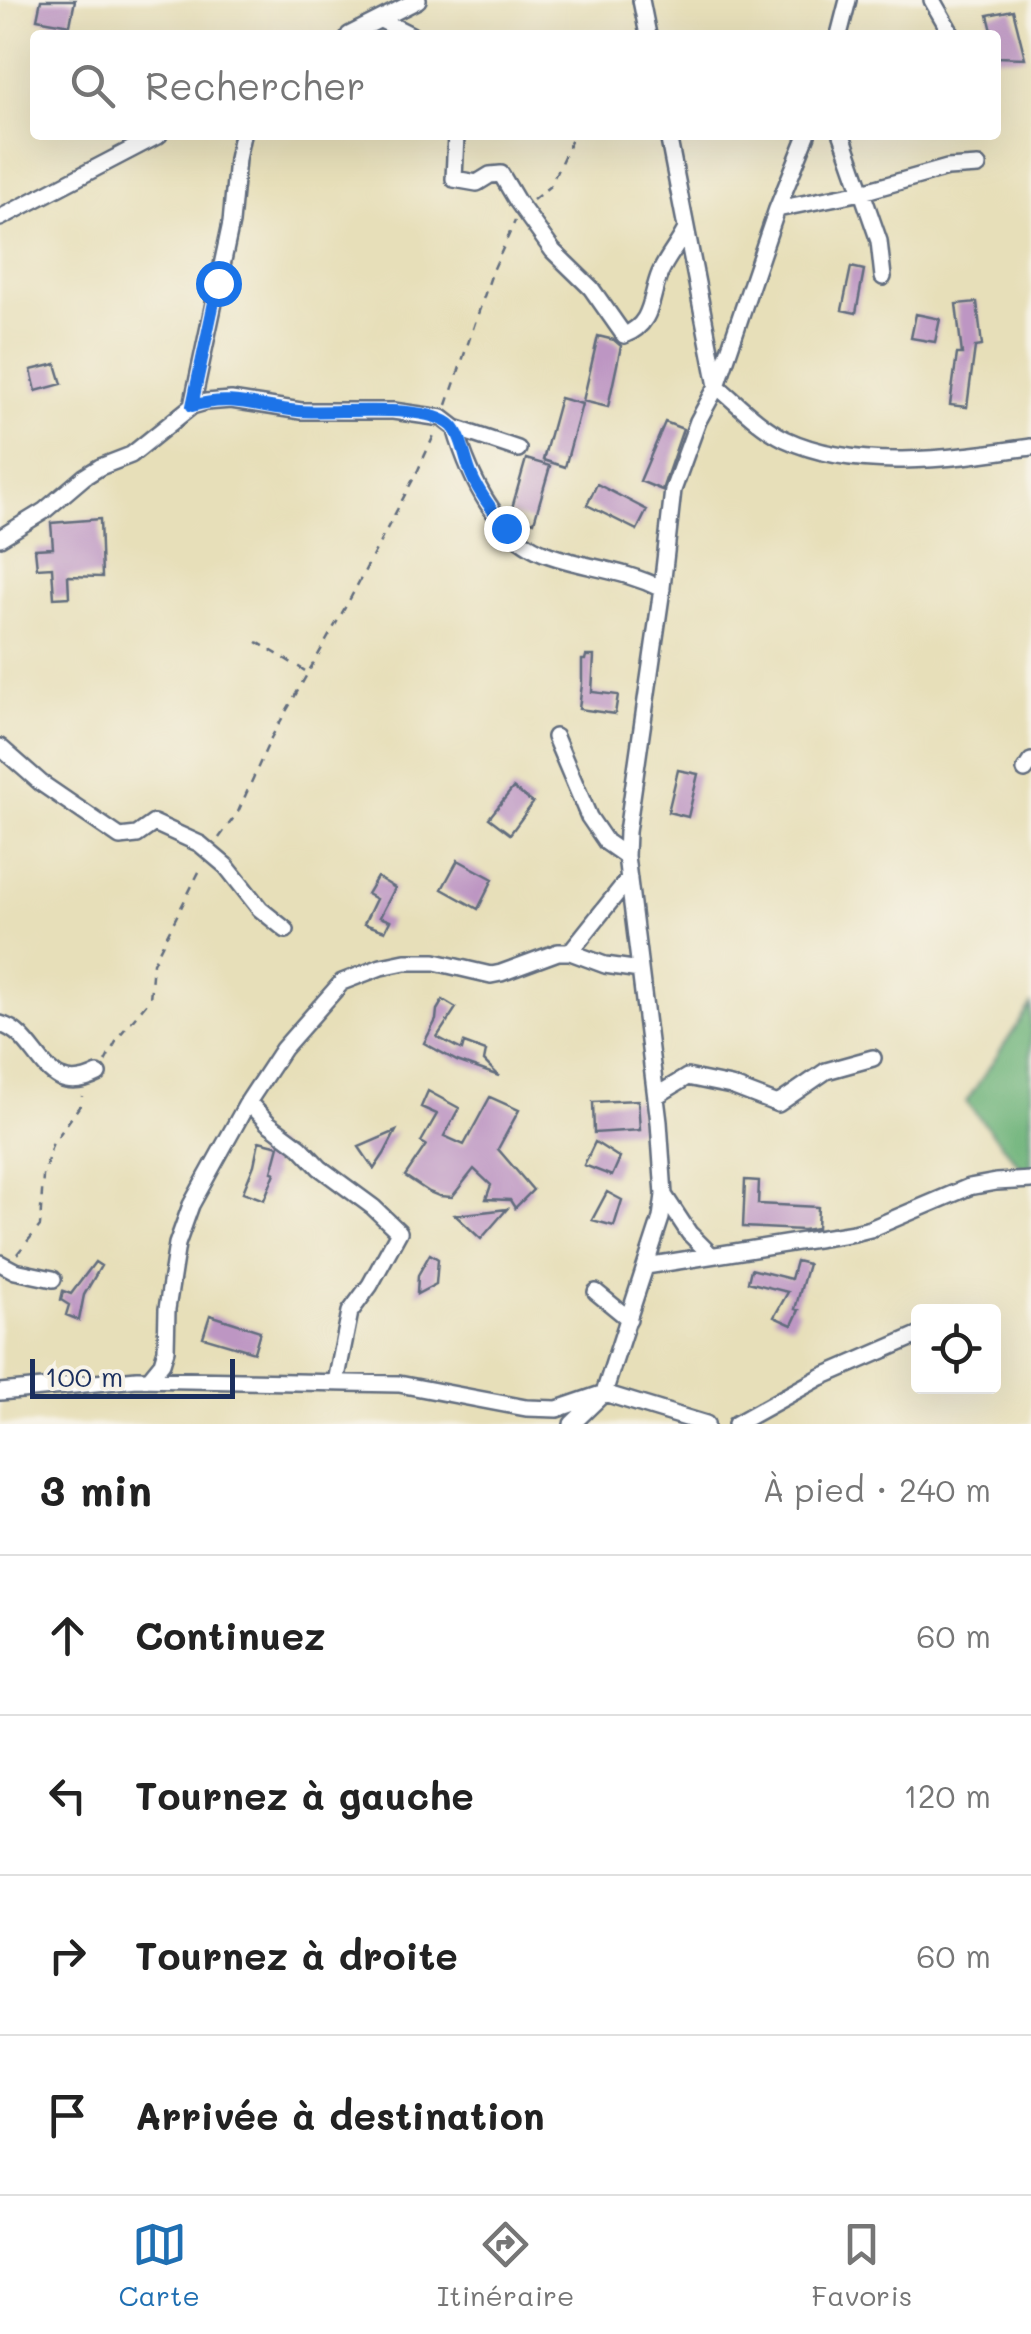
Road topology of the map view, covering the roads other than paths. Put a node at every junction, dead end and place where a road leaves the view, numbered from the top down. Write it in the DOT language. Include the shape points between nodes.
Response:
graph roads {
  1 [pos="418,0"];
  2 [pos="642,0"];
  3 [pos="848,0"];
  4 [pos="932,0"];
  5 [pos="381,20"];
  6 [pos="360,30"];
  7 [pos="401,30"];
  8 [pos="647,30"];
  9 [pos="840,30"];
  10 [pos="949,30"];
  11 [pos="149,140"];
  12 [pos="241,140"];
  13 [pos="456,140"];
  14 [pos="669,140"];
  15 [pos="805,140"];
  16 [pos="844,140"];
  17 [pos="978,166"];
  18 [pos="862,192"];
  19 [pos="777,209"];
  20 [pos="0,218"];
  21 [pos="686,229"];
  22 [pos="883,277"];
  23 [pos="717,386"];
  24 [pos="192,406"];
  25 [pos="449,423"];
  26 [pos="1031,446"];
  27 [pos="518,448"];
  28 [pos="0,538"];
  29 [pos="662,589"];
  30 [pos="555,737"];
  31 [pos="0,747"];
  32 [pos="626,856"];
  33 [pos="629,878"];
  34 [pos="286,930"];
  35 [pos="570,952"];
  36 [pos="640,970"];
  37 [pos="0,1024"];
  38 [pos="873,1058"];
  39 [pos="98,1074"];
  40 [pos="656,1096"];
  41 [pos="248,1102"];
  42 [pos="1031,1180"];
  43 [pos="664,1195"];
  44 [pos="710,1254"];
  45 [pos="3,1264"];
  46 [pos="646,1266"];
  47 [pos="52,1279"];
  48 [pos="596,1292"];
  49 [pos="629,1319"];
  50 [pos="911,1338"];
  51 [pos="162,1364"];
  52 [pos="149,1379"];
  53 [pos="174,1380"];
  54 [pos="336,1382"];
  55 [pos="0,1392"];
  56 [pos="604,1392"];
  57 [pos="572,1424"];
  58 [pos="706,1424"];
  59 [pos="736,1424"];
  1 -- 5 [label="street"];
  2 -- 8 [label="street"];
  3 -- 9 [label="street"];
  4 -- 10 [label="street"];
  5 -- 6 [label="street"];
  5 -- 7 [label="street"];
  11 -- 20 [label="street"];
  12 -- 24 [label="street" via="231,224"];
  13 -- 21 [label="street" via="454,179 477,184 501,174 553,251 624,336 652,307 659,274"];
  14 -- 21 [label="street"];
  15 -- 19 [label="street"];
  16 -- 18 [label="street"];
  17 -- 18 [label="street"];
  18 -- 19 [label="street"];
  18 -- 22 [label="street"];
  19 -- 23 [label="street"];
  21 -- 23 [label="street"];
  23 -- 26 [label="street" via="781,437 827,454 874,460"];
  23 -- 29 [label="street" via="673,490"];
  24 -- 25 [label="street" via="231,400 301,411 393,412"];
  24 -- 28 [label="street" via="131,455 84,477"];
  25 -- 27 [label="street"];
  25 -- 29 [label="street" via="472,477 506,528 546,554"];
  29 -- 32 [label="street"];
  30 -- 32 [label="street" via="589,817"];
  31 -- 34 [label="street" via="120,837 154,824 200,844"];
  32 -- 33 [label="street"];
  33 -- 35 [label="street"];
  33 -- 36 [label="street"];
  35 -- 36 [label="street"];
  35 -- 41 [label="street" via="501,973 404,962 342,982 283,1049"];
  36 -- 40 [label="street"];
  37 -- 39 [label="street" via="15,1029 50,1074 84,1081"];
  38 -- 40 [label="street" via="826,1071 778,1104 686,1077"];
  40 -- 43 [label="street"];
  41 -- 51 [label="street" via="177,1244"];
  41 -- 54 [label="street" via="398,1232 350,1312"];
  42 -- 44 [label="street" via="969,1187 854,1233"];
  43 -- 44 [label="street"];
  43 -- 46 [label="street"];
  44 -- 46 [label="street"];
  45 -- 47 [label="street"];
  46 -- 49 [label="street"];
  48 -- 49 [label="street"];
  49 -- 56 [label="street"];
  50 -- 59 [label="street"];
  51 -- 52 [label="street"];
  51 -- 53 [label="street"];
  52 -- 53 [label="street"];
  52 -- 55 [label="street"];
  53 -- 54 [label="street"];
  54 -- 56 [label="street" via="398,1384 526,1408 558,1409"];
  56 -- 57 [label="street"];
  56 -- 58 [label="street"];
}
